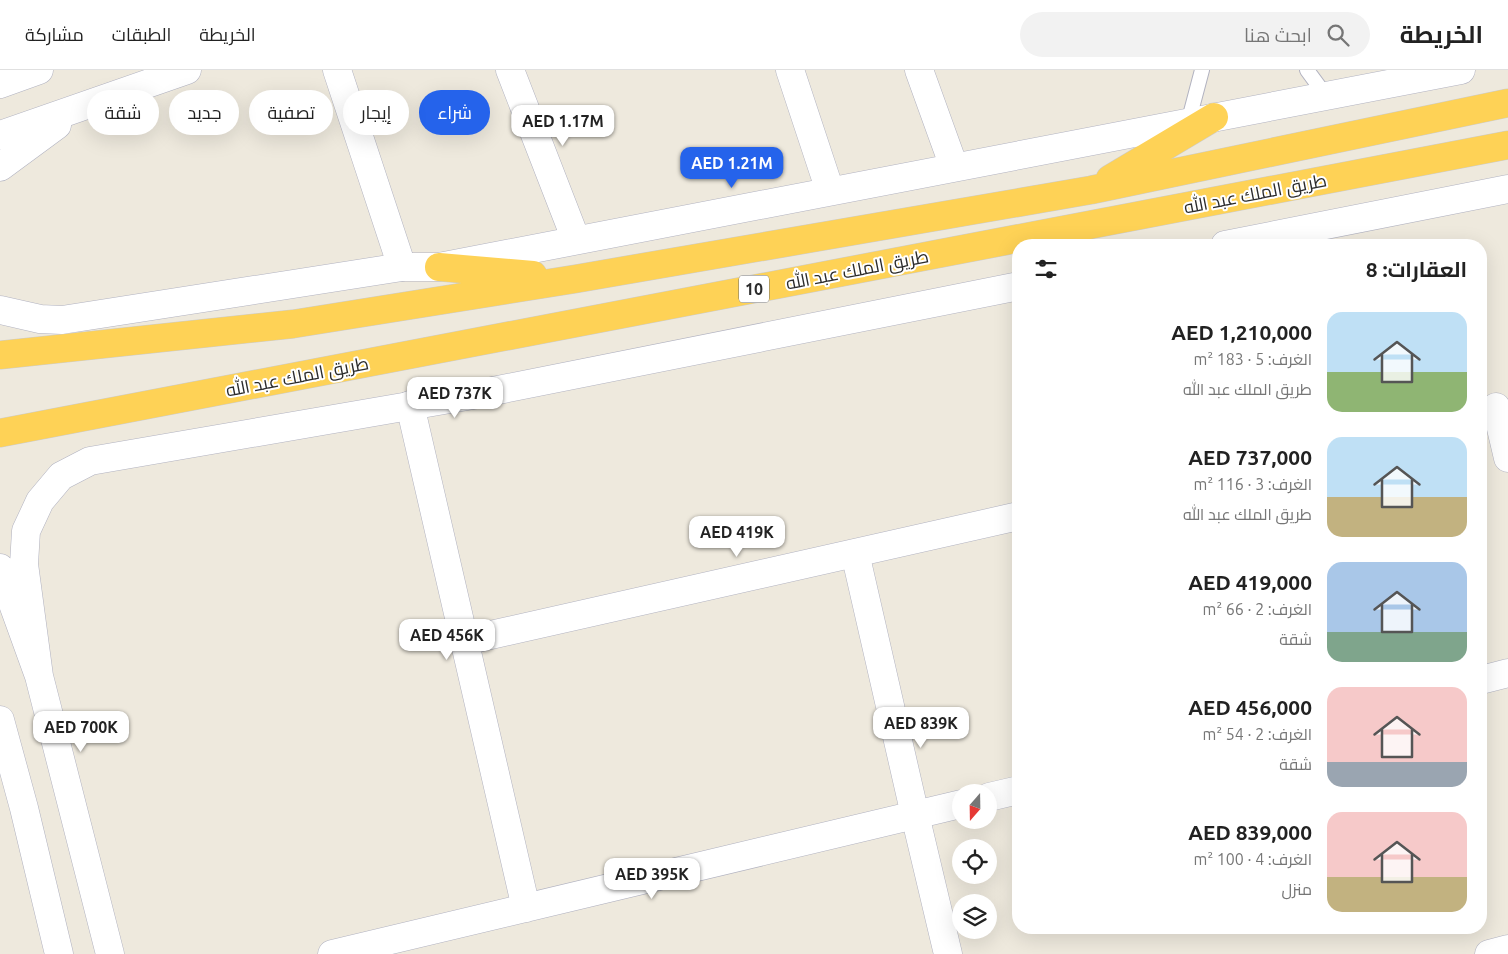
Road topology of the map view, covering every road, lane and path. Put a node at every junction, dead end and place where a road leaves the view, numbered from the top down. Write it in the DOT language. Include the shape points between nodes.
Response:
graph roads {
  1 [pos="39,70"];
  2 [pos="187,70"];
  3 [pos="338,70"];
  4 [pos="510,70"];
  5 [pos="790,70"];
  6 [pos="919,70"];
  7 [pos="1202,70"];
  8 [pos="1307,70"];
  9 [pos="1460,70"];
  10 [pos="0,84"];
  11 [pos="1326,96"];
  12 [pos="1508,103"];
  13 [pos="81,108"];
  14 [pos="1214,117"];
  15 [pos="1188,122"];
  16 [pos="0,135"];
  17 [pos="1508,145"];
  18 [pos="0,167"];
  19 [pos="954,167"];
  20 [pos="1508,189"];
  21 [pos="1091,190"];
  22 [pos="830,191"];
  23 [pos="1016,239"];
  24 [pos="1255,239"];
  25 [pos="576,240"];
  26 [pos="1012,240"];
  27 [pos="402,267"];
  28 [pos="439,267"];
  29 [pos="575,279"];
  30 [pos="1012,287"];
  31 [pos="0,310"];
  32 [pos="0,355"];
  33 [pos="410,406"];
  34 [pos="1495,407"];
  35 [pos="0,433"];
  36 [pos="1508,458"];
  37 [pos="1012,518"];
  38 [pos="855,553"];
  39 [pos="0,568"];
  40 [pos="464,641"];
  41 [pos="1508,673"];
  42 [pos="39,676"];
  43 [pos="1487,678"];
  44 [pos="0,720"];
  45 [pos="1012,792"];
  46 [pos="998,795"];
  47 [pos="952,806"];
  48 [pos="914,815"];
  49 [pos="526,908"];
  50 [pos="1508,949"];
  51 [pos="59,954"];
  52 [pos="110,954"];
  53 [pos="332,954"];
  54 [pos="948,954"];
  55 [pos="1489,954"];
  1 -- 10 [label="main road"];
  2 -- 13 [label="main road"];
  3 -- 27 [label="main road"];
  4 -- 25 [label="main road"];
  5 -- 22 [label="main road"];
  6 -- 19 [label="main road"];
  7 -- 15 [label="lane"];
  8 -- 11 [label="lane"];
  9 -- 11 [label="main road"];
  11 -- 14 [label="main road"];
  12 -- 21 [label="highway, طريق الملك عبد الله / 10"];
  13 -- 16 [label="main road"];
  13 -- 18 [label="main road"];
  14 -- 15 [label="main road"];
  14 -- 21 [label="highway"];
  15 -- 19 [label="main road"];
  17 -- 23 [label="highway, طريق الملك عبد الله / 10"];
  19 -- 22 [label="main road"];
  20 -- 24 [label="main road"];
  21 -- 29 [label="highway, طريق الملك عبد الله / 10"];
  22 -- 25 [label="main road"];
  25 -- 28 [label="main road"];
  26 -- 35 [label="highway, طريق الملك عبد الله / 10"];
  27 -- 28 [label="main road"];
  27 -- 31 [label="main road" via="62,320 40,319"];
  28 -- 29 [label="highway"];
  29 -- 32 [label="highway, طريق الملك عبد الله / 10" via="293,324"];
  30 -- 33 [label="main road"];
  33 -- 40 [label="main road"];
  33 -- 42 [label="main road" via="90,461 61,476 40,501 26,531 24,564"];
  34 -- 36 [label="main road"];
  37 -- 38 [label="main road"];
  38 -- 40 [label="main road"];
  38 -- 48 [label="main road"];
  39 -- 42 [label="main road"];
  40 -- 49 [label="main road"];
  41 -- 43 [label="main road"];
  42 -- 52 [label="main road"];
  44 -- 51 [label="main road"];
  45 -- 46 [label="main road"];
  47 -- 48 [label="main road"];
  48 -- 49 [label="main road"];
  48 -- 54 [label="main road"];
  49 -- 53 [label="main road"];
  50 -- 55 [label="main road"];
}
